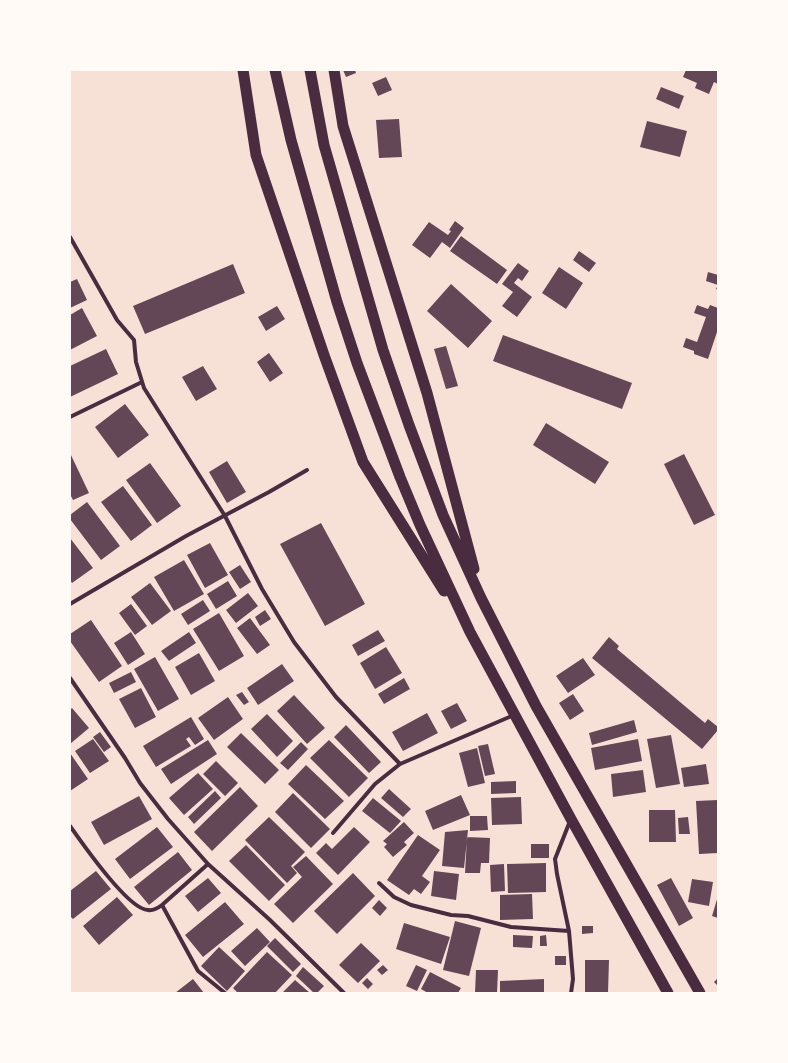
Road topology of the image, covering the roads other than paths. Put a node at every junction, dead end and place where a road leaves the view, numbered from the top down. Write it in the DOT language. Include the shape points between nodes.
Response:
graph roads {
  1 [pos="243,70"];
  2 [pos="275,70"];
  3 [pos="310,70"];
  4 [pos="334,70"];
  5 [pos="70,237"];
  6 [pos="142,382"];
  7 [pos="70,417"];
  8 [pos="307,470"];
  9 [pos="225,516"];
  10 [pos="481,598"];
  11 [pos="70,604"];
  12 [pos="470,632"];
  13 [pos="70,678"];
  14 [pos="514,715"];
  15 [pos="400,764"];
  16 [pos="571,819"];
  17 [pos="70,826"];
  18 [pos="333,833"];
  19 [pos="208,864"];
  20 [pos="379,883"];
  21 [pos="162,905"];
  22 [pos="569,931"];
  23 [pos="225,993"];
  24 [pos="344,993"];
  25 [pos="571,993"];
  26 [pos="668,993"];
  27 [pos="700,993"];
  1 -- 12 [label="highway" via="256,155 363,462"];
  2 -- 12 [label="highway" via="291,140 357,363 420,525"];
  3 -- 10 [label="highway" via="324,145 383,350 443,516"];
  4 -- 10 [label="highway" via="344,126 427,393"];
  5 -- 6 [label="street" via="117,320 134,340 136,362"];
  6 -- 7 [label="street"];
  6 -- 9 [label="street"];
  8 -- 9 [label="street"];
  9 -- 11 [label="street"];
  9 -- 15 [label="street" via="262,589 294,642 336,697"];
  10 -- 27 [label="highway" via="536,706"];
  12 -- 14 [label="highway"];
  13 -- 19 [label="street" via="140,783"];
  14 -- 15 [label="street"];
  14 -- 16 [label="highway"];
  15 -- 18 [label="street" via="375,784"];
  16 -- 22 [label="street" via="555,859"];
  16 -- 26 [label="highway"];
  17 -- 21 [label="street" via="98,864 135,905 147,911"];
  19 -- 21 [label="street"];
  19 -- 24 [label="street" via="270,920"];
  20 -- 22 [label="street" via="394,897 411,905 511,927"];
  21 -- 23 [label="street" via="198,971"];
  22 -- 25 [label="street" via="573,979"];
}
